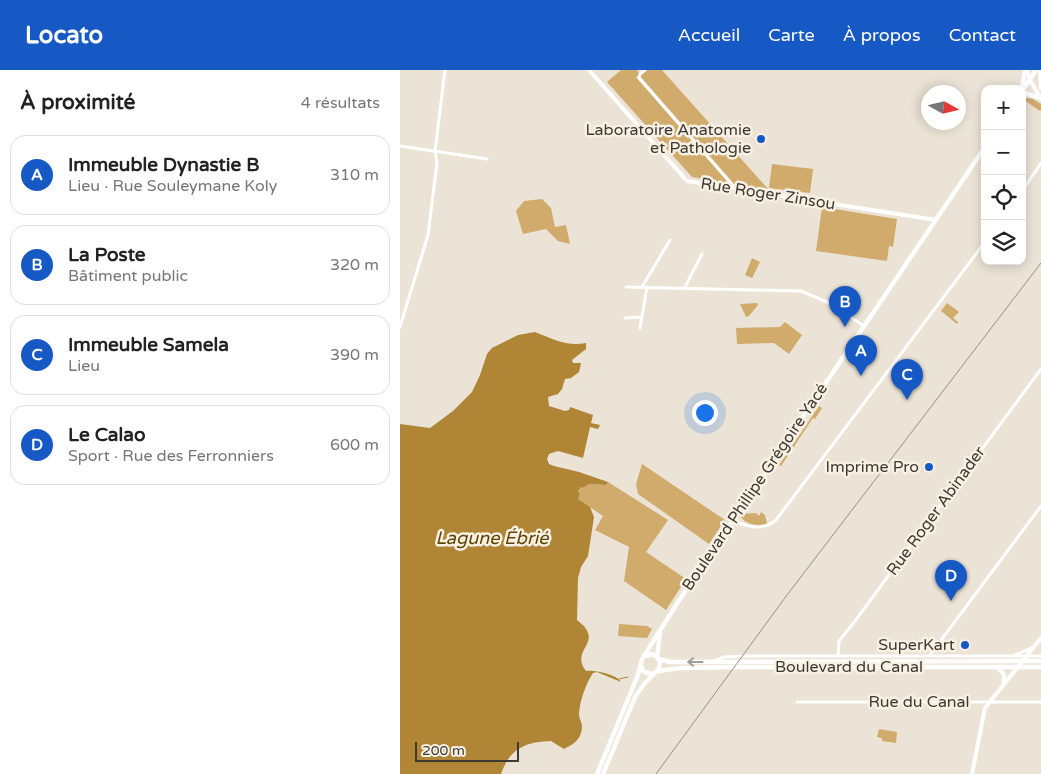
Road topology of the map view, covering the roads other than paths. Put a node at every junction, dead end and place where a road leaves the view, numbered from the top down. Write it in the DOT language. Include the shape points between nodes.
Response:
graph roads {
  1 [pos="445,70"];
  2 [pos="589,70"];
  3 [pos="645,70"];
  4 [pos="1026,70"];
  5 [pos="1038,70"];
  6 [pos="1030,80"];
  7 [pos="1023,85"];
  8 [pos="1026,86"];
  9 [pos="1041,89"];
  10 [pos="1026,93"];
  11 [pos="1040,99"];
  12 [pos="400,146"];
  13 [pos="435,151"];
  14 [pos="981,154"];
  15 [pos="487,159"];
  16 [pos="1041,163"];
  17 [pos="1026,185"];
  18 [pos="736,189"];
  19 [pos="936,220"];
  20 [pos="670,240"];
  21 [pos="981,247"];
  22 [pos="702,254"];
  23 [pos="626,287"];
  24 [pos="642,287"];
  25 [pos="647,287"];
  26 [pos="684,289"];
  27 [pos="642,317"];
  28 [pos="625,318"];
  29 [pos="864,326"];
  30 [pos="400,327"];
  31 [pos="640,328"];
  32 [pos="1041,369"];
  33 [pos="1041,506"];
  34 [pos="732,520"];
  35 [pos="661,629"];
  36 [pos="1041,638"];
  37 [pos="1035,646"];
  38 [pos="1041,648"];
  39 [pos="930,655"];
  40 [pos="838,656"];
  41 [pos="1013,656"];
  42 [pos="1028,656"];
  43 [pos="1041,656"];
  44 [pos="644,657"];
  45 [pos="658,658"];
  46 [pos="714,661"];
  47 [pos="1024,661"];
  48 [pos="1041,661"];
  49 [pos="641,666"];
  50 [pos="998,667"];
  51 [pos="1019,667"];
  52 [pos="1041,667"];
  53 [pos="655,673"];
  54 [pos="1004,684"];
  55 [pos="797,702"];
  56 [pos="989,702"];
  57 [pos="1041,702"];
  58 [pos="597,772"];
  59 [pos="604,774"];
  60 [pos="972,774"];
  1 -- 13 [label="street"];
  2 -- 18 [label="street, Rue Roger Zinsou" via="682,177 691,182"];
  3 -- 18 [label="street" via="639,78"];
  4 -- 6 [label="street"];
  4 -- 7 [label="main road"];
  5 -- 6 [label="main road"];
  5 -- 9 [label="street"];
  6 -- 8 [label="main road"];
  6 -- 11 [label="street"];
  10 -- 11 [label="main road"];
  12 -- 13 [label="street"];
  13 -- 15 [label="street"];
  13 -- 30 [label="street" via="437,163 428,235"];
  14 -- 19 [label="main road, Boulevard Phillipe Grégoire Yacé"];
  16 -- 17 [label="street"];
  18 -- 19 [label="street, Rue Roger Zinsou"];
  19 -- 29 [label="main road, Boulevard Phillipe Grégoire Yacé"];
  20 -- 24 [label="street"];
  21 -- 34 [label="street" via="776,520 758,528"];
  22 -- 26 [label="street"];
  23 -- 24 [label="street"];
  24 -- 25 [label="street"];
  25 -- 26 [label="street"];
  25 -- 27 [label="street"];
  26 -- 29 [label="street" via="801,291 827,302"];
  27 -- 28 [label="street"];
  27 -- 31 [label="street"];
  29 -- 34 [label="main road, Boulevard Phillipe Grégoire Yacé"];
  32 -- 40 [label="street, Rue Roger Abinader" via="839,641"];
  33 -- 39 [label="street"];
  34 -- 35 [label="main road, Boulevard Phillipe Grégoire Yacé"];
  35 -- 44 [label="main road, Boulevard Phillipe Grégoire Yacé"];
  35 -- 45 [label="main road, Boulevard Phillipe Grégoire Yacé"];
  36 -- 37 [label="street"];
  37 -- 38 [label="street"];
  37 -- 41 [label="street"];
  37 -- 42 [label="street"];
  39 -- 40 [label="street, Boulevard du Canal"];
  39 -- 41 [label="street, Boulevard du Canal"];
  40 -- 46 [label="street, Boulevard du Canal" via="725,657"];
  41 -- 42 [label="street, Boulevard du Canal"];
  42 -- 43 [label="street, Boulevard du Canal"];
  42 -- 47 [label="street"];
  44 -- 45 [label="main road" via="649,654"];
  44 -- 49 [label="main road"];
  46 -- 45 [label="main road, Boulevard du Canal, one-way" via="670,662"];
  45 -- 53 [label="main road" via="660,666"];
  46 -- 47 [label="main road, Boulevard du Canal"];
  47 -- 48 [label="main road, Boulevard du Canal"];
  47 -- 51 [label="street"];
  49 -- 53 [label="main road" via="647,674"];
  49 -- 58 [label="main road"];
  50 -- 51 [label="main road, Boulevard du Canal"];
  50 -- 53 [label="main road, Boulevard du Canal" via="735,667 681,668"];
  50 -- 54 [label="main road" via="1004,675"];
  51 -- 52 [label="main road, Boulevard du Canal"];
  51 -- 54 [label="street"];
  53 -- 59 [label="main road" via="634,700"];
  54 -- 56 [label="street"];
  55 -- 56 [label="street, Rue du Canal"];
  56 -- 57 [label="street, Rue du Canal"];
  56 -- 60 [label="street" via="985,708"];
  58 -- 59 [label="street"];
}
